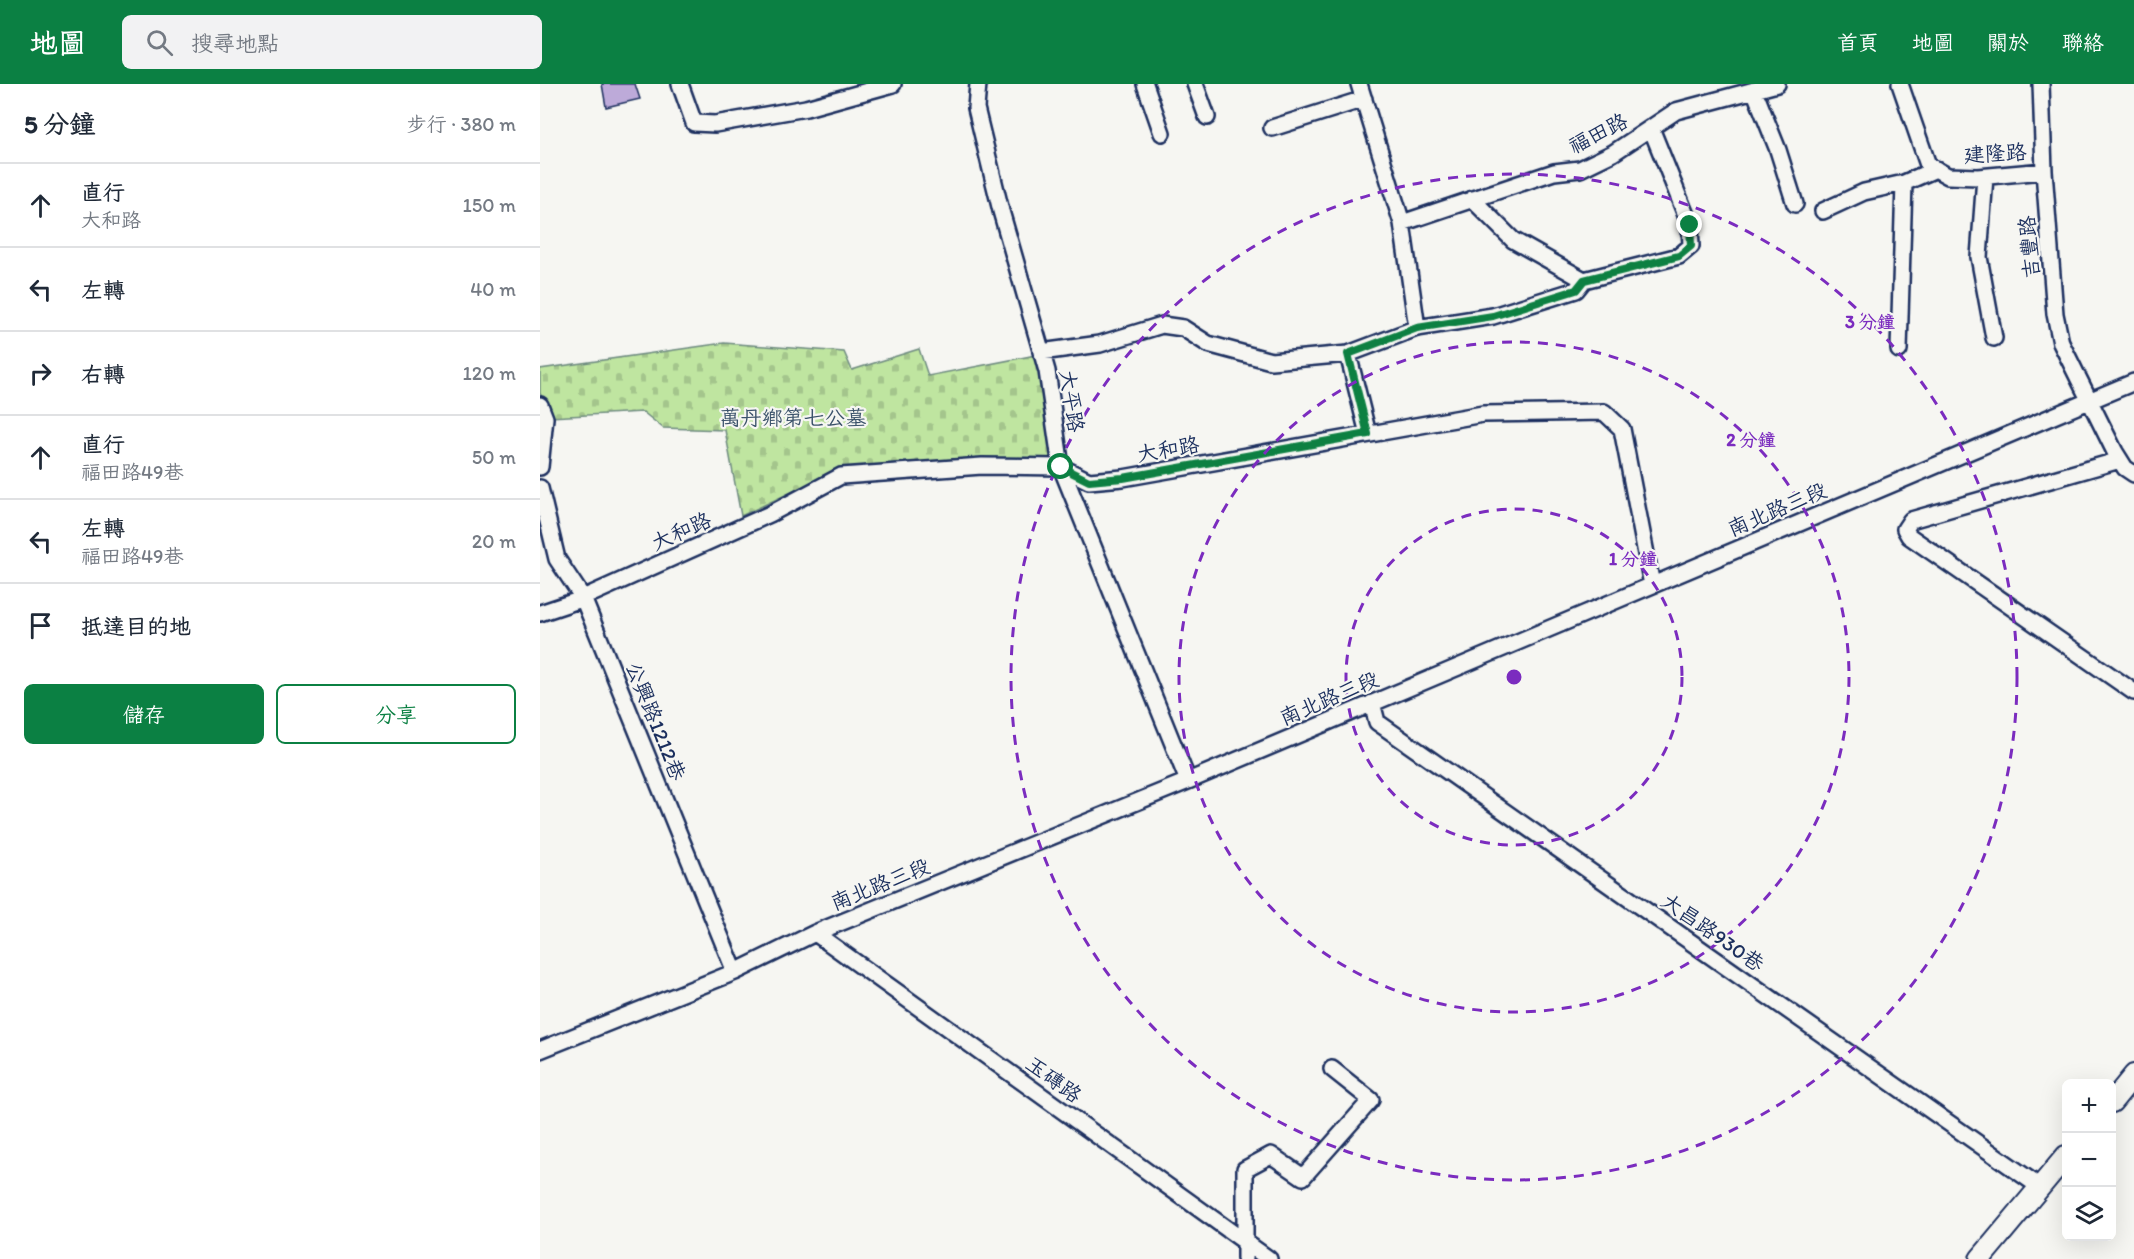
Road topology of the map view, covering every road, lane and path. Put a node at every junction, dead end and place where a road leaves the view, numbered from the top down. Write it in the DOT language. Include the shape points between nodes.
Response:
graph roads {
  1 [pos="680,84"];
  2 [pos="893,84"];
  3 [pos="978,84"];
  4 [pos="1145,84"];
  5 [pos="1195,84"];
  6 [pos="1359,84"];
  7 [pos="1777,84"];
  8 [pos="1900,84"];
  9 [pos="2041,84"];
  10 [pos="1754,90"];
  11 [pos="1364,99"];
  12 [pos="1207,117"];
  13 [pos="1272,128"];
  14 [pos="1651,128"];
  15 [pos="1162,133"];
  16 [pos="1936,169"];
  17 [pos="2044,171"];
  18 [pos="1985,177"];
  19 [pos="1904,183"];
  20 [pos="1472,199"];
  21 [pos="1795,204"];
  22 [pos="1823,211"];
  23 [pos="1402,223"];
  24 [pos="1584,280"];
  25 [pos="1417,328"];
  26 [pos="1994,338"];
  27 [pos="1899,350"];
  28 [pos="1041,352"];
  29 [pos="1348,354"];
  30 [pos="2134,382"];
  31 [pos="2090,400"];
  32 [pos="540,405"];
  33 [pos="1368,434"];
  34 [pos="2120,460"];
  35 [pos="540,467"];
  36 [pos="1061,467"];
  37 [pos="2134,474"];
  38 [pos="540,488"];
  39 [pos="1652,585"];
  40 [pos="583,598"];
  41 [pos="540,613"];
  42 [pos="2134,692"];
  43 [pos="1372,703"];
  44 [pos="1188,781"];
  45 [pos="815,933"];
  46 [pos="735,972"];
  47 [pos="540,1050"];
  48 [pos="1332,1069"];
  49 [pos="2134,1076"];
  50 [pos="2116,1097"];
  51 [pos="2062,1162"];
  52 [pos="2040,1187"];
  53 [pos="1247,1243"];
  54 [pos="1245,1259"];
  55 [pos="1269,1259"];
  56 [pos="1980,1259"];
  1 -- 2 [label="street" via="694,123 715,124 807,108"];
  3 -- 28 [label="street, 大平路" via="976,108"];
  4 -- 15 [label="street"];
  5 -- 12 [label="street"];
  6 -- 11 [label="street"];
  7 -- 10 [label="street, 福田路"];
  8 -- 16 [label="street, 建隆路" via="1928,165"];
  9 -- 17 [label="street, 吉豐路"];
  10 -- 14 [label="street, 福田路" via="1676,111"];
  10 -- 21 [label="street"];
  11 -- 13 [label="street"];
  11 -- 23 [label="street"];
  14 -- 20 [label="street, 福田路" via="1580,170 1554,172"];
  14 -- 24 [label="street" via="1690,225 1691,246 1679,256"];
  16 -- 18 [label="street, 建隆路" via="1948,176"];
  16 -- 19 [label="street"];
  17 -- 18 [label="street, 建隆路"];
  17 -- 31 [label="street, 吉豐路" via="2055,314 2061,343"];
  18 -- 26 [label="street" via="1979,257"];
  19 -- 22 [label="street" via="1864,192"];
  19 -- 27 [label="street"];
  20 -- 23 [label="street, 福田路"];
  20 -- 24 [label="street" via="1513,240"];
  23 -- 25 [label="street"];
  24 -- 25 [label="street" via="1576,290 1493,316"];
  25 -- 29 [label="street"];
  28 -- 29 [label="street" via="1100,344 1162,325 1183,328 1208,344 1271,361"];
  28 -- 36 [label="street, 大平路"];
  29 -- 33 [label="street"];
  30 -- 31 [label="street, 南北路三段"];
  31 -- 34 [label="street, 吉豐路"];
  31 -- 39 [label="street, 南北路三段"];
  32 -- 35 [label="street" via="545,418"];
  33 -- 36 [label="street, 大和路" via="1123,478 1089,481"];
  33 -- 39 [label="street, 大和路" via="1483,414 1604,412 1622,429"];
  34 -- 37 [label="street, 吉豐路"];
  34 -- 42 [label="street" via="1911,520 1905,529 1909,536"];
  36 -- 40 [label="street, 大和路" via="982,466 841,476 770,514"];
  36 -- 44 [label="street, 大平路"];
  38 -- 40 [label="street, 公興路1212巷" via="557,559"];
  39 -- 43 [label="street, 南北路三段"];
  40 -- 41 [label="street, 大和路"];
  40 -- 46 [label="street, 公興路1212巷"];
  43 -- 44 [label="street, 南北路三段"];
  43 -- 52 [label="street, 大昌路930巷" via="1377,722"];
  44 -- 45 [label="street, 南北路三段"];
  45 -- 46 [label="street, 南北路三段"];
  45 -- 53 [label="street, 玉磚路"];
  46 -- 47 [label="street, 南北路三段"];
  48 -- 53 [label="street" via="1371,1100 1303,1177 1271,1155 1245,1168"];
  49 -- 50 [label="main road"];
  51 -- 52 [label="main road"];
  52 -- 56 [label="main road"];
  53 -- 54 [label="street"];
  53 -- 55 [label="street, 玉磚路"];
}
